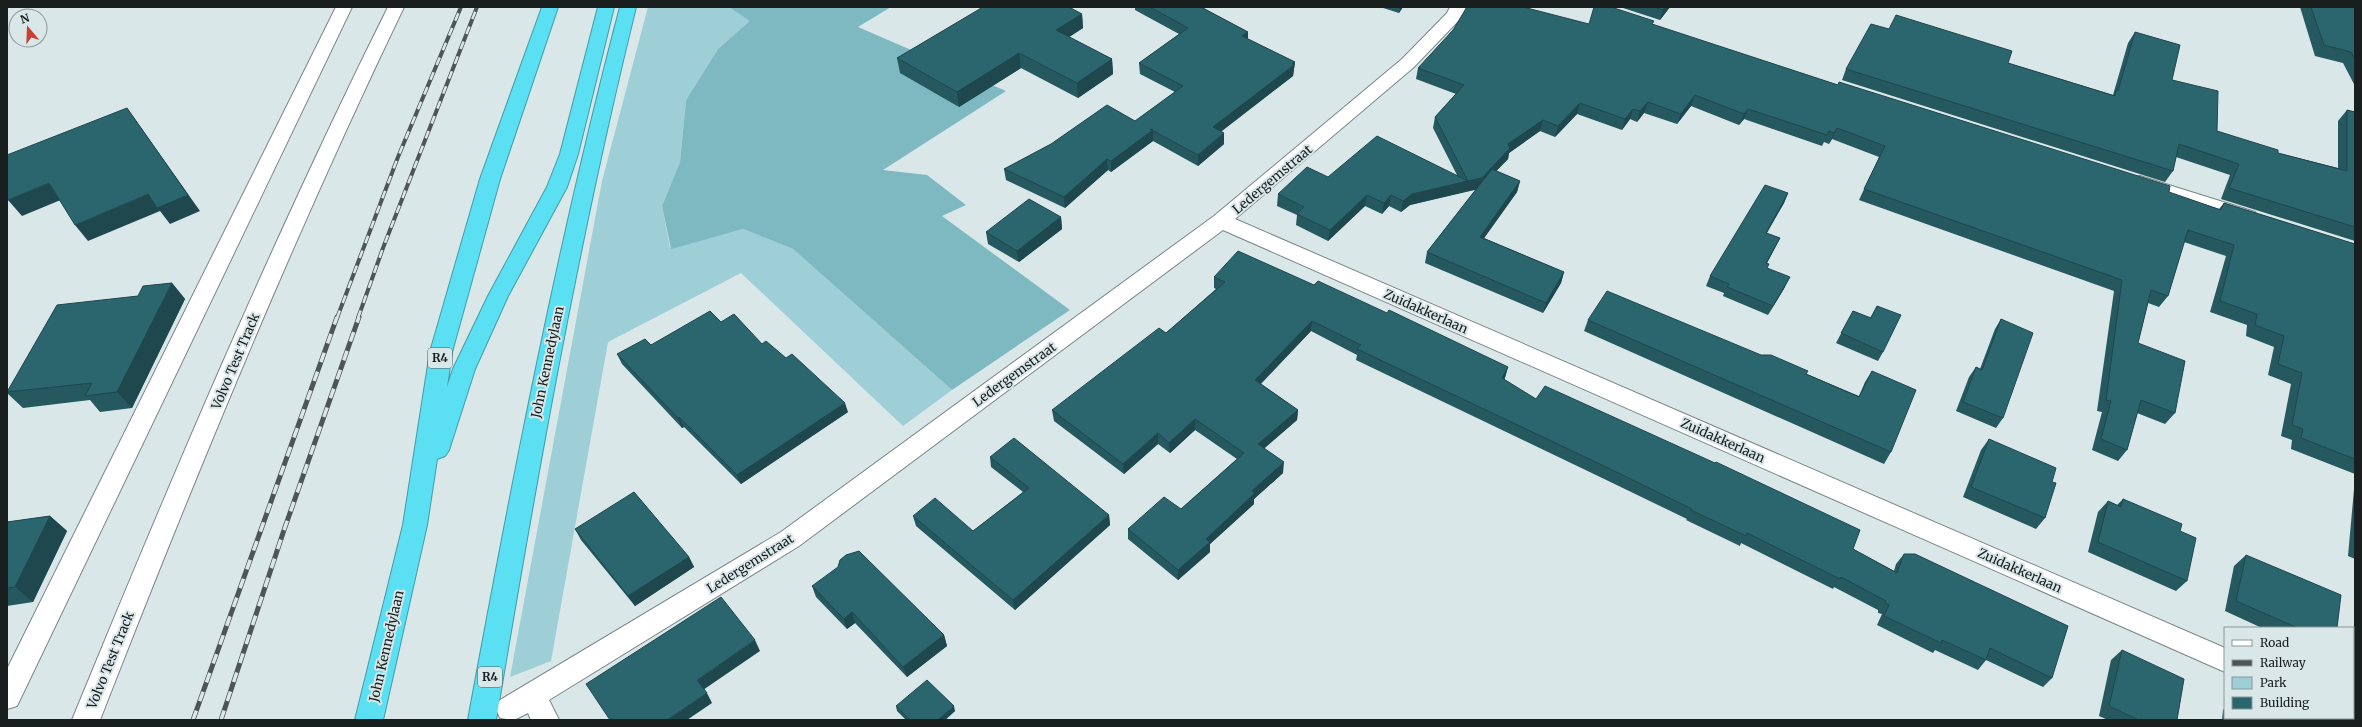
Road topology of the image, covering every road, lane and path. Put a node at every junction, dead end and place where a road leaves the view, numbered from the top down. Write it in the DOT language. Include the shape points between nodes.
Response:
graph roads {
  1 [pos="344,7"];
  2 [pos="396,7"];
  3 [pos="550,7"];
  4 [pos="606,7"];
  5 [pos="628,7"];
  6 [pos="639,7"];
  7 [pos="1458,7"];
  8 [pos="613,61"];
  9 [pos="2127,178"];
  10 [pos="1221,221"];
  11 [pos="2267,223"];
  12 [pos="415,525"];
  13 [pos="2224,660"];
  14 [pos="533,695"];
  15 [pos="7,697"];
  16 [pos="510,709"];
  17 [pos="86,720"];
  18 [pos="369,720"];
  19 [pos="482,720"];
  20 [pos="546,720"];
  1 -- 15 [label="street"];
  2 -- 17 [label="street, Volvo Test Track" via="340,123 254,316"];
  3 -- 12 [label="highway, John Kennedylaan / R4" via="490,179 441,352"];
  4 -- 12 [label="highway, John Kennedylaan / R4" via="569,154 557,187 498,296 464,369 442,432"];
  5 -- 8 [label="highway, John Kennedylaan / R4"];
  6 -- 8 [label="highway"];
  7 -- 10 [label="street, Ledergemstraat" via="1454,15 1408,63"];
  8 -- 19 [label="highway, John Kennedylaan / R4" via="536,409"];
  9 -- 11 [label="street"];
  10 -- 13 [label="street, Zuidakkerlaan"];
  10 -- 14 [label="street, Ledergemstraat" via="790,539"];
  12 -- 18 [label="highway, John Kennedylaan / R4"];
  14 -- 16 [label="street, Ledergemstraat"];
  14 -- 20 [label="street"];
}
